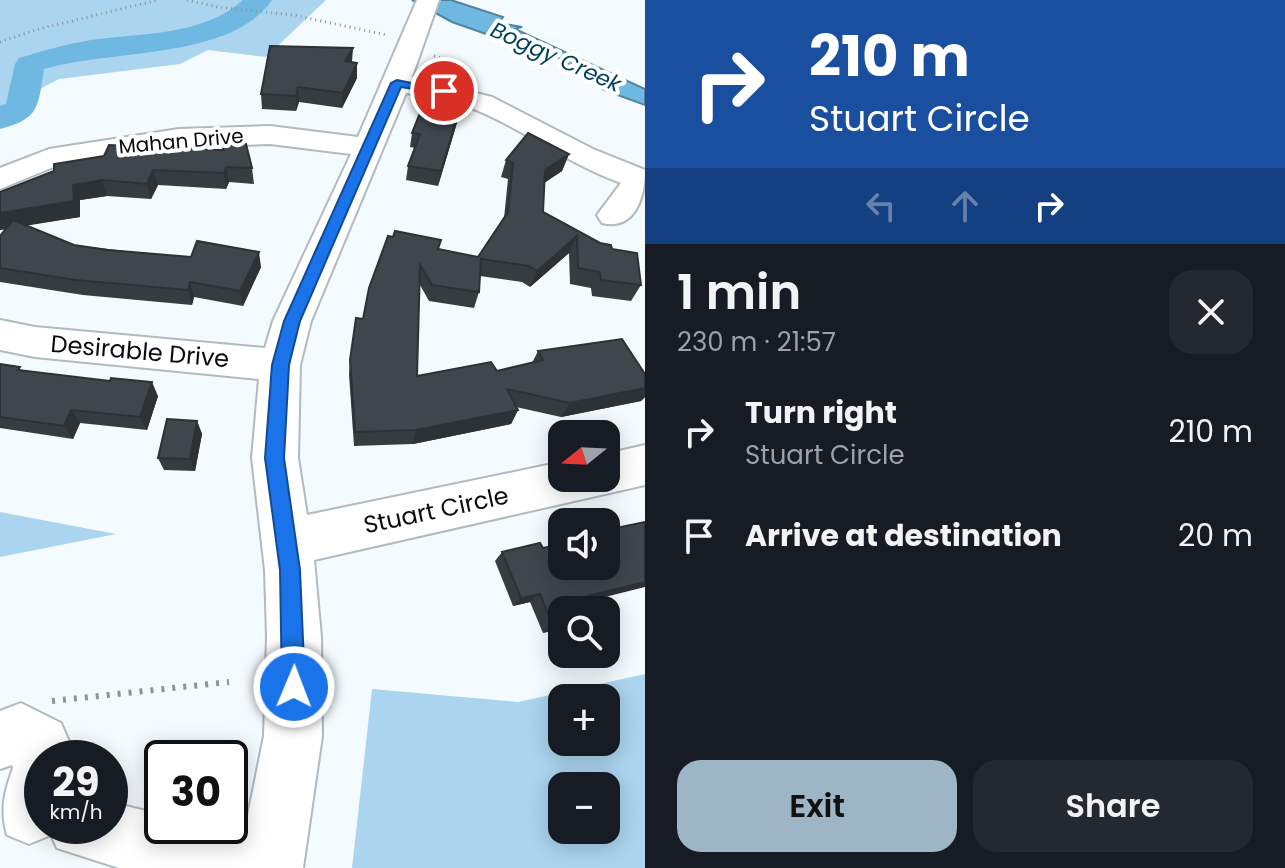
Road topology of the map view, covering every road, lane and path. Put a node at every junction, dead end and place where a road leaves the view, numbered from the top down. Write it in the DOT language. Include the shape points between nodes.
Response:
graph roads {
  1 [pos="158,0"];
  2 [pos="187,0"];
  3 [pos="414,22"];
  4 [pos="0,42"];
  5 [pos="397,83"];
  6 [pos="366,147"];
  7 [pos="0,179"];
  8 [pos="643,180"];
  9 [pos="614,215"];
  10 [pos="0,335"];
  11 [pos="280,365"];
  12 [pos="645,465"];
  13 [pos="620,471"];
  14 [pos="548,486"];
  15 [pos="285,543"];
  16 [pos="229,682"];
  17 [pos="43,702"];
  18 [pos="0,740"];
  19 [pos="34,740"];
  20 [pos="128,829"];
  21 [pos="245,868"];
  22 [pos="270,868"];
  1 -- 4 [label="path"];
  2 -- 3 [label="path" via="276,13"];
  3 -- 5 [label="street"];
  5 -- 6 [label="street"];
  5 -- 8 [label="street" via="479,102"];
  6 -- 7 [label="street, Mahan Drive" via="270,135 179,138 49,158"];
  6 -- 11 [label="street" via="292,321"];
  8 -- 9 [label="street"];
  10 -- 11 [label="street, Desirable Drive"];
  11 -- 15 [label="street" via="275,458"];
  12 -- 13 [label="street"];
  14 -- 15 [label="street, Stuart Circle"];
  15 -- 22 [label="street" via="294,637 293,736"];
  16 -- 17 [label="path"];
  18 -- 19 [label="street" via="21,732"];
  20 -- 21 [label="street"];
}
